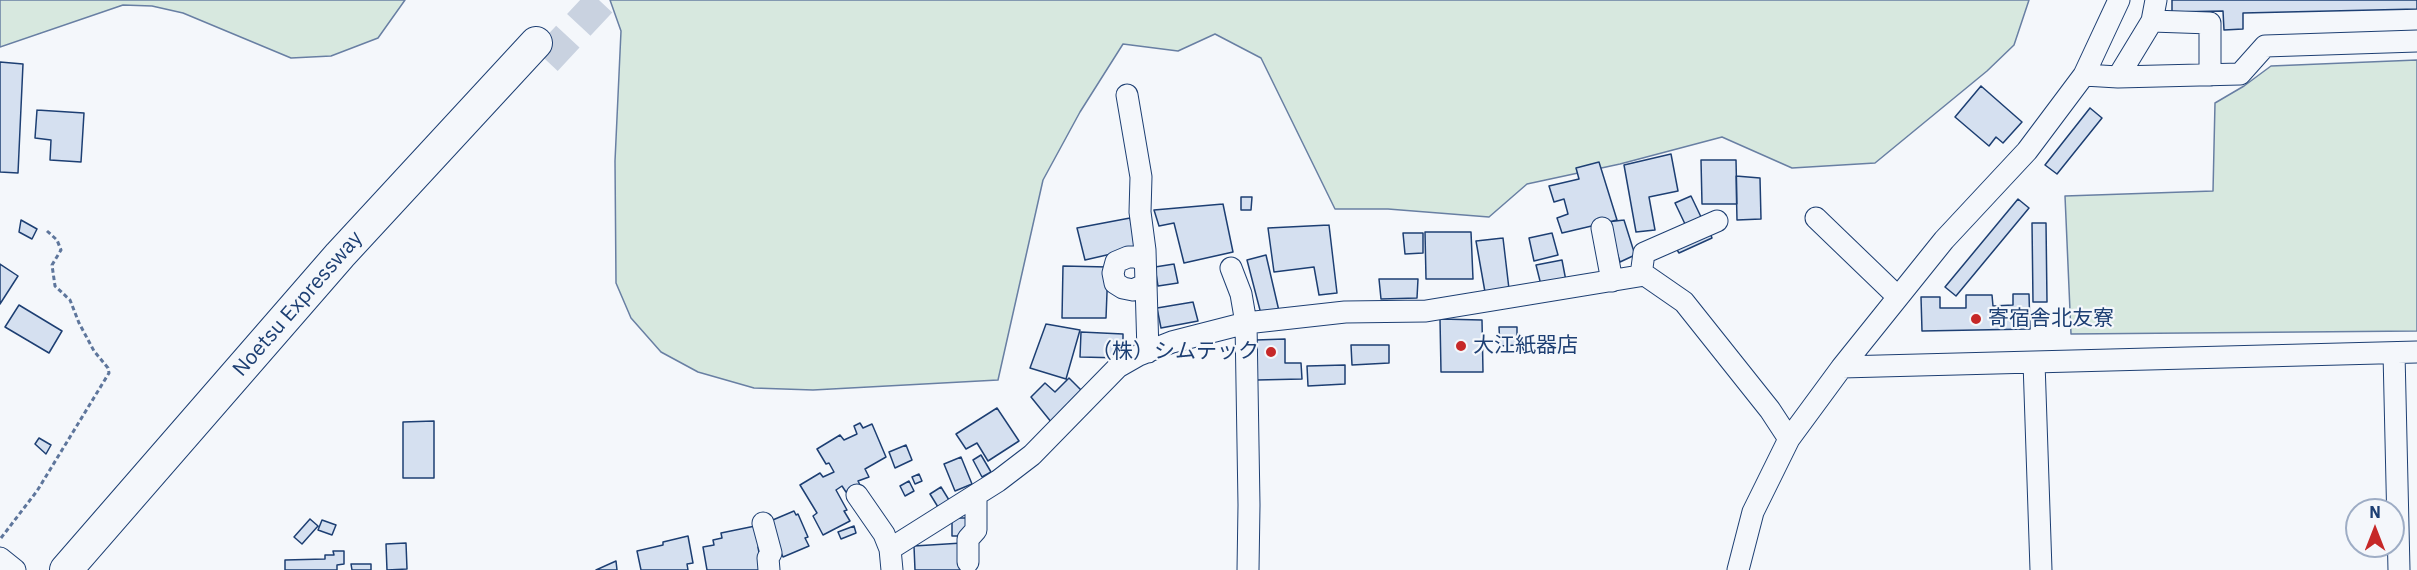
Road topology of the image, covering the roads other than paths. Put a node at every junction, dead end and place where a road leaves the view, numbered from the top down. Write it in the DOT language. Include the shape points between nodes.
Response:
graph roads {
  1 [pos="2119,0"];
  2 [pos="2156,0"];
  3 [pos="2152,21"];
  4 [pos="2417,41"];
  5 [pos="2084,75"];
  6 [pos="2210,75"];
  7 [pos="2118,77"];
  8 [pos="1127,95"];
  9 [pos="1816,218"];
  10 [pos="1717,221"];
  11 [pos="1602,228"];
  12 [pos="1145,262"];
  13 [pos="1231,268"];
  14 [pos="1641,275"];
  15 [pos="1612,280"];
  16 [pos="1146,284"];
  17 [pos="1898,297"];
  18 [pos="1246,323"];
  19 [pos="2417,351"];
  20 [pos="1148,352"];
  21 [pos="2394,353"];
  22 [pos="2034,362"];
  23 [pos="1842,367"];
  24 [pos="1789,439"];
  25 [pos="857,495"];
  26 [pos="976,495"];
  27 [pos="763,523"];
  28 [pos="891,549"];
  29 [pos="0,558"];
  30 [pos="968,562"];
  31 [pos="15,570"];
  32 [pos="66,570"];
  33 [pos="86,570"];
  34 [pos="769,570"];
  35 [pos="892,570"];
  36 [pos="1248,570"];
  37 [pos="1738,570"];
  38 [pos="2041,570"];
  39 [pos="2399,570"];
  1 -- 5 [label="street"];
  2 -- 3 [label="street"];
  3 -- 6 [label="street" via="2210,23"];
  3 -- 7 [label="street"];
  4 -- 6 [label="street" via="2265,46 2240,74"];
  5 -- 7 [label="street"];
  5 -- 17 [label="street" via="2026,151"];
  6 -- 7 [label="street"];
  8 -- 12 [label="street" via="1141,177"];
  9 -- 17 [label="street"];
  10 -- 14 [label="street" via="1644,253"];
  11 -- 15 [label="street"];
  12 -- 16 [label="street"];
  12 -- 16 [label="street" via="1128,257 1116,262 1113,273 1115,283 1123,288 1133,290"];
  13 -- 18 [label="street"];
  14 -- 15 [label="street"];
  14 -- 24 [label="street" via="1665,286 1684,302"];
  15 -- 18 [label="street" via="1426,311 1345,312"];
  16 -- 20 [label="street"];
  17 -- 23 [label="street"];
  18 -- 20 [label="street"];
  18 -- 36 [label="street"];
  19 -- 21 [label="street"];
  20 -- 26 [label="street" via="1118,367 1032,455"];
  21 -- 22 [label="street"];
  21 -- 39 [label="street"];
  22 -- 23 [label="street"];
  22 -- 38 [label="street"];
  23 -- 24 [label="street"];
  24 -- 37 [label="street" via="1753,512"];
  25 -- 28 [label="street"];
  26 -- 28 [label="street"];
  26 -- 30 [label="street" via="976,530 968,539"];
  27 -- 34 [label="street" via="771,553"];
  28 -- 35 [label="street"];
  29 -- 31 [label="street"];
  32 -- 33 [label="highway, Noetsu Expressway" via="340,255 541,52"];
}
